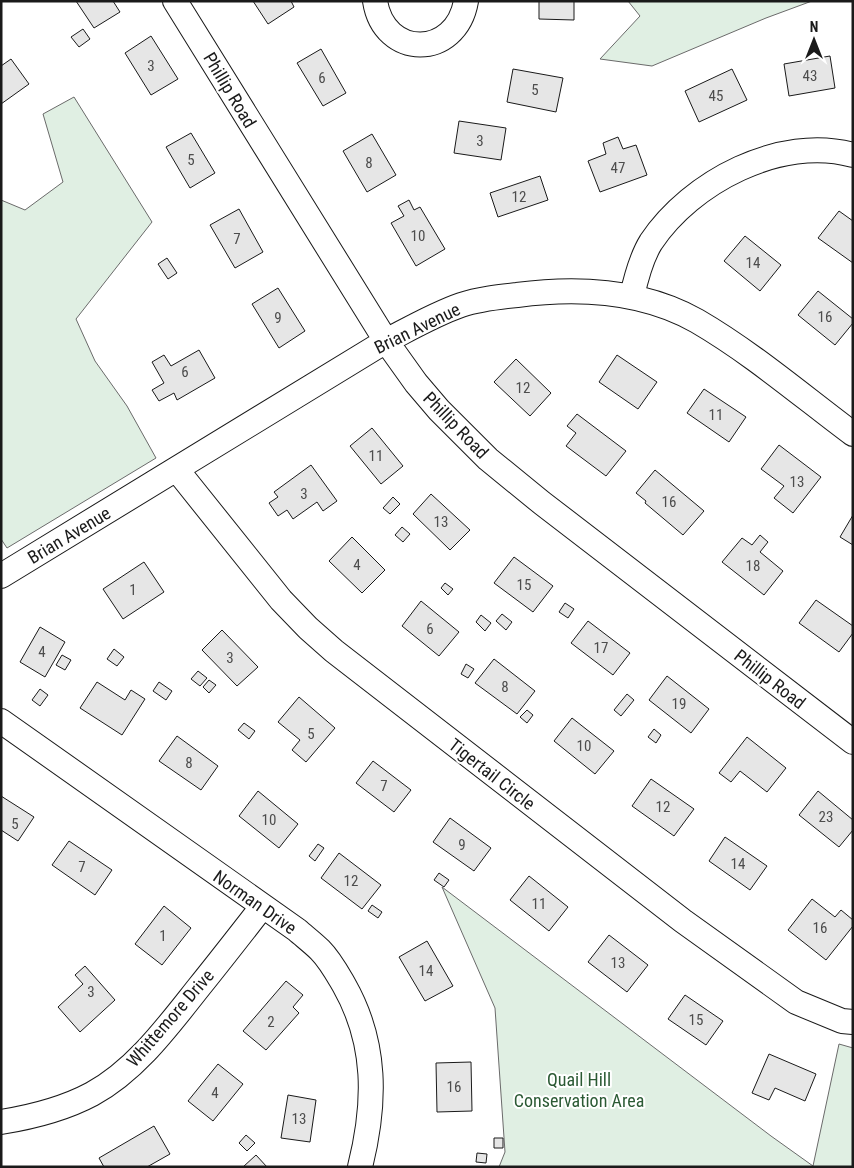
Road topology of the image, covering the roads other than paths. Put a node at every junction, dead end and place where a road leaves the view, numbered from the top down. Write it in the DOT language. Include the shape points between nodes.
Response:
graph roads {
  1 [pos="176,1"];
  2 [pos="375,1"];
  3 [pos="466,1"];
  4 [pos="853,155"];
  5 [pos="632,296"];
  6 [pos="386,341"];
  7 [pos="853,434"];
  8 [pos="177,470"];
  9 [pos="1,576"];
  10 [pos="1,721"];
  11 [pos="853,742"];
  12 [pos="262,907"];
  13 [pos="853,1022"];
  14 [pos="1,1122"];
  15 [pos="360,1167"];
  1 -- 6 [label="street, Phillip Road"];
  2 -- 3 [label="street" via="380,20 392,34 418,44 438,41 451,32 461,21"];
  4 -- 5 [label="street" via="841,151 790,153 737,168 714,181 665,224 650,244 638,271"];
  5 -- 6 [label="street, Brian Avenue" via="576,291 492,298 436,315"];
  5 -- 7 [label="street, Brian Avenue" via="695,320 757,361"];
  6 -- 8 [label="street, Brian Avenue"];
  6 -- 11 [label="street, Phillip Road" via="439,410 488,459"];
  8 -- 9 [label="street, Brian Avenue"];
  8 -- 13 [label="street, Tigertail Circle" via="281,600 334,651 683,921 796,1002 842,1021"];
  10 -- 12 [label="street, Norman Drive"];
  12 -- 14 [label="street, Whittemore Drive" via="173,1021 140,1057 116,1077 74,1103"];
  12 -- 15 [label="street, Norman Drive" via="321,951 336,970 363,1025 370,1056 372,1099 368,1137"];
}
